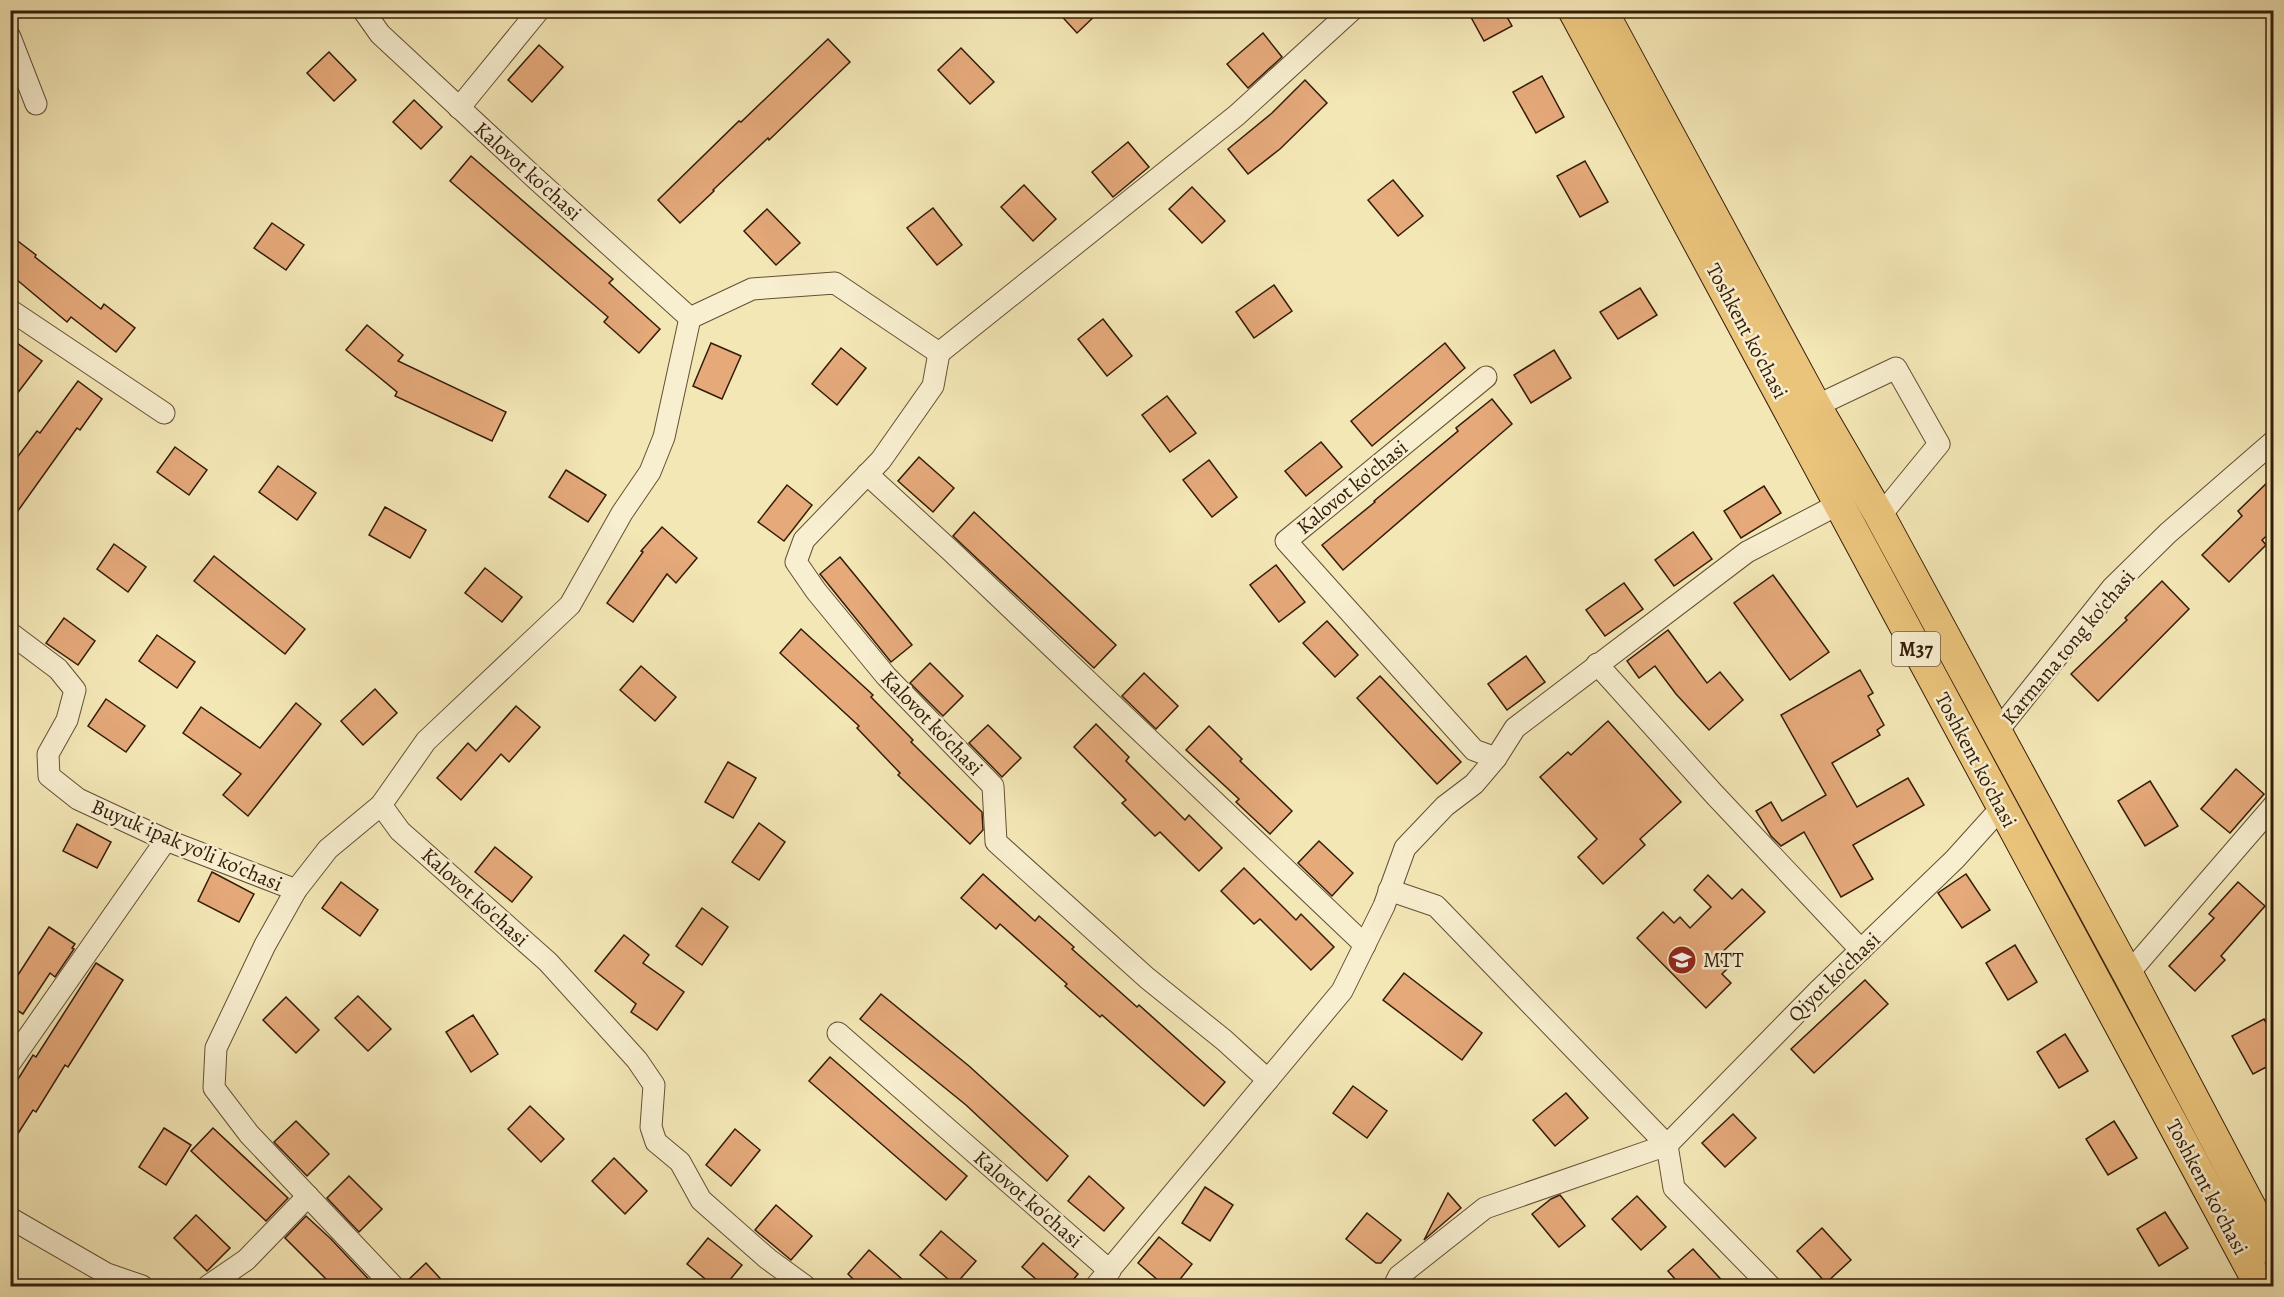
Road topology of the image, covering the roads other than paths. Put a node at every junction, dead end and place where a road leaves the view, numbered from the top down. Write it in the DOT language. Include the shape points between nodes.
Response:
graph roads {
  1 [pos="363,10"];
  2 [pos="539,10"];
  3 [pos="1352,10"];
  4 [pos="1574,10"];
  5 [pos="1602,10"];
  6 [pos="10,37"];
  7 [pos="36,104"];
  8 [pos="459,108"];
  9 [pos="10,310"];
  10 [pos="690,318"];
  11 [pos="939,353"];
  12 [pos="1486,377"];
  13 [pos="1816,406"];
  14 [pos="164,413"];
  15 [pos="2274,441"];
  16 [pos="867,474"];
  17 [pos="1839,504"];
  18 [pos="1880,516"];
  19 [pos="10,633"];
  20 [pos="1597,664"];
  21 [pos="1996,733"];
  22 [pos="1496,758"];
  23 [pos="381,805"];
  24 [pos="2274,805"];
  25 [pos="2001,808"];
  26 [pos="166,840"];
  27 [pos="296,890"];
  28 [pos="1389,890"];
  29 [pos="1365,945"];
  30 [pos="1861,950"];
  31 [pos="2128,974"];
  32 [pos="838,1034"];
  33 [pos="10,1063"];
  34 [pos="1268,1080"];
  35 [pos="1666,1145"];
  36 [pos="308,1196"];
  37 [pos="10,1218"];
  38 [pos="2274,1251"];
  39 [pos="1103,1279"];
  40 [pos="142,1287"];
  41 [pos="208,1287"];
  42 [pos="393,1287"];
  43 [pos="805,1287"];
  44 [pos="1394,1287"];
  45 [pos="1770,1287"];
  46 [pos="2260,1287"];
  1 -- 8 [label="street" via="380,34"];
  2 -- 8 [label="street, Kalovot ko'chasi"];
  3 -- 11 [label="street" via="1237,115"];
  4 -- 17 [label="highway, Toshkent ko'chasi / M37"];
  5 -- 13 [label="highway, Toshkent ko'chasi / M37"];
  6 -- 7 [label="street"];
  8 -- 10 [label="street, Kalovot ko'chasi"];
  9 -- 14 [label="street"];
  10 -- 11 [label="street" via="752,289 835,283"];
  10 -- 23 [label="street" via="664,437 650,472 570,604 426,741"];
  11 -- 16 [label="street, Kalovot ko'chasi" via="933,386"];
  12 -- 22 [label="street, Kalovot ko'chasi" via="1286,541 1474,750"];
  13 -- 18 [label="highway, Toshkent ko'chasi / M37"];
  13 -- 18 [label="street" via="1896,368 1938,444"];
  15 -- 21 [label="street, Karmana tong ko'chasi" via="2168,533 2112,588"];
  16 -- 29 [label="street"];
  16 -- 34 [label="street, Kalovot ko'chasi" via="804,540 796,562 886,676 993,786 996,842"];
  17 -- 20 [label="street, Kalovot ko'chasi" via="1748,552"];
  17 -- 25 [label="highway, Toshkent ko'chasi / M37"];
  18 -- 21 [label="highway, Toshkent ko'chasi / M37"];
  19 -- 26 [label="street, Buyuk ipak yo'li ko'chasi" via="58,669 75,690 67,720 48,754 49,776 78,799"];
  20 -- 22 [label="street, Kalovot ko'chasi" via="1515,728"];
  20 -- 30 [label="street"];
  21 -- 31 [label="highway, Toshkent ko'chasi / M37"];
  22 -- 28 [label="street, Kalovot ko'chasi" via="1474,784 1445,806 1405,848"];
  23 -- 27 [label="street" via="328,849"];
  23 -- 43 [label="street, Kalovot ko'chasi" via="400,831 548,962 637,1060 654,1085 651,1127 656,1142 680,1162 701,1200"];
  24 -- 31 [label="street"];
  25 -- 30 [label="street, Qiyot ko'chasi" via="1955,859"];
  25 -- 46 [label="highway, Toshkent ko'chasi / M37"];
  26 -- 27 [label="street, Buyuk ipak yo'li ko'chasi"];
  26 -- 33 [label="street"];
  27 -- 36 [label="street" via="216,1048 214,1089 249,1134"];
  28 -- 29 [label="street, Kalovot ko'chasi"];
  28 -- 35 [label="street" via="1436,906"];
  29 -- 34 [label="street, Kalovot ko'chasi" via="1342,991"];
  30 -- 35 [label="street, Qiyot ko'chasi"];
  31 -- 38 [label="highway, Toshkent ko'chasi / M37"];
  32 -- 39 [label="street, Kalovot ko'chasi"];
  34 -- 39 [label="street, Kalovot ko'chasi"];
  35 -- 44 [label="street, Qiyot ko'chasi" via="1485,1208 1399,1276"];
  35 -- 45 [label="street" via="1674,1188"];
  36 -- 41 [label="street" via="246,1260"];
  36 -- 42 [label="street"];
  37 -- 40 [label="street" via="107,1274"];
}
